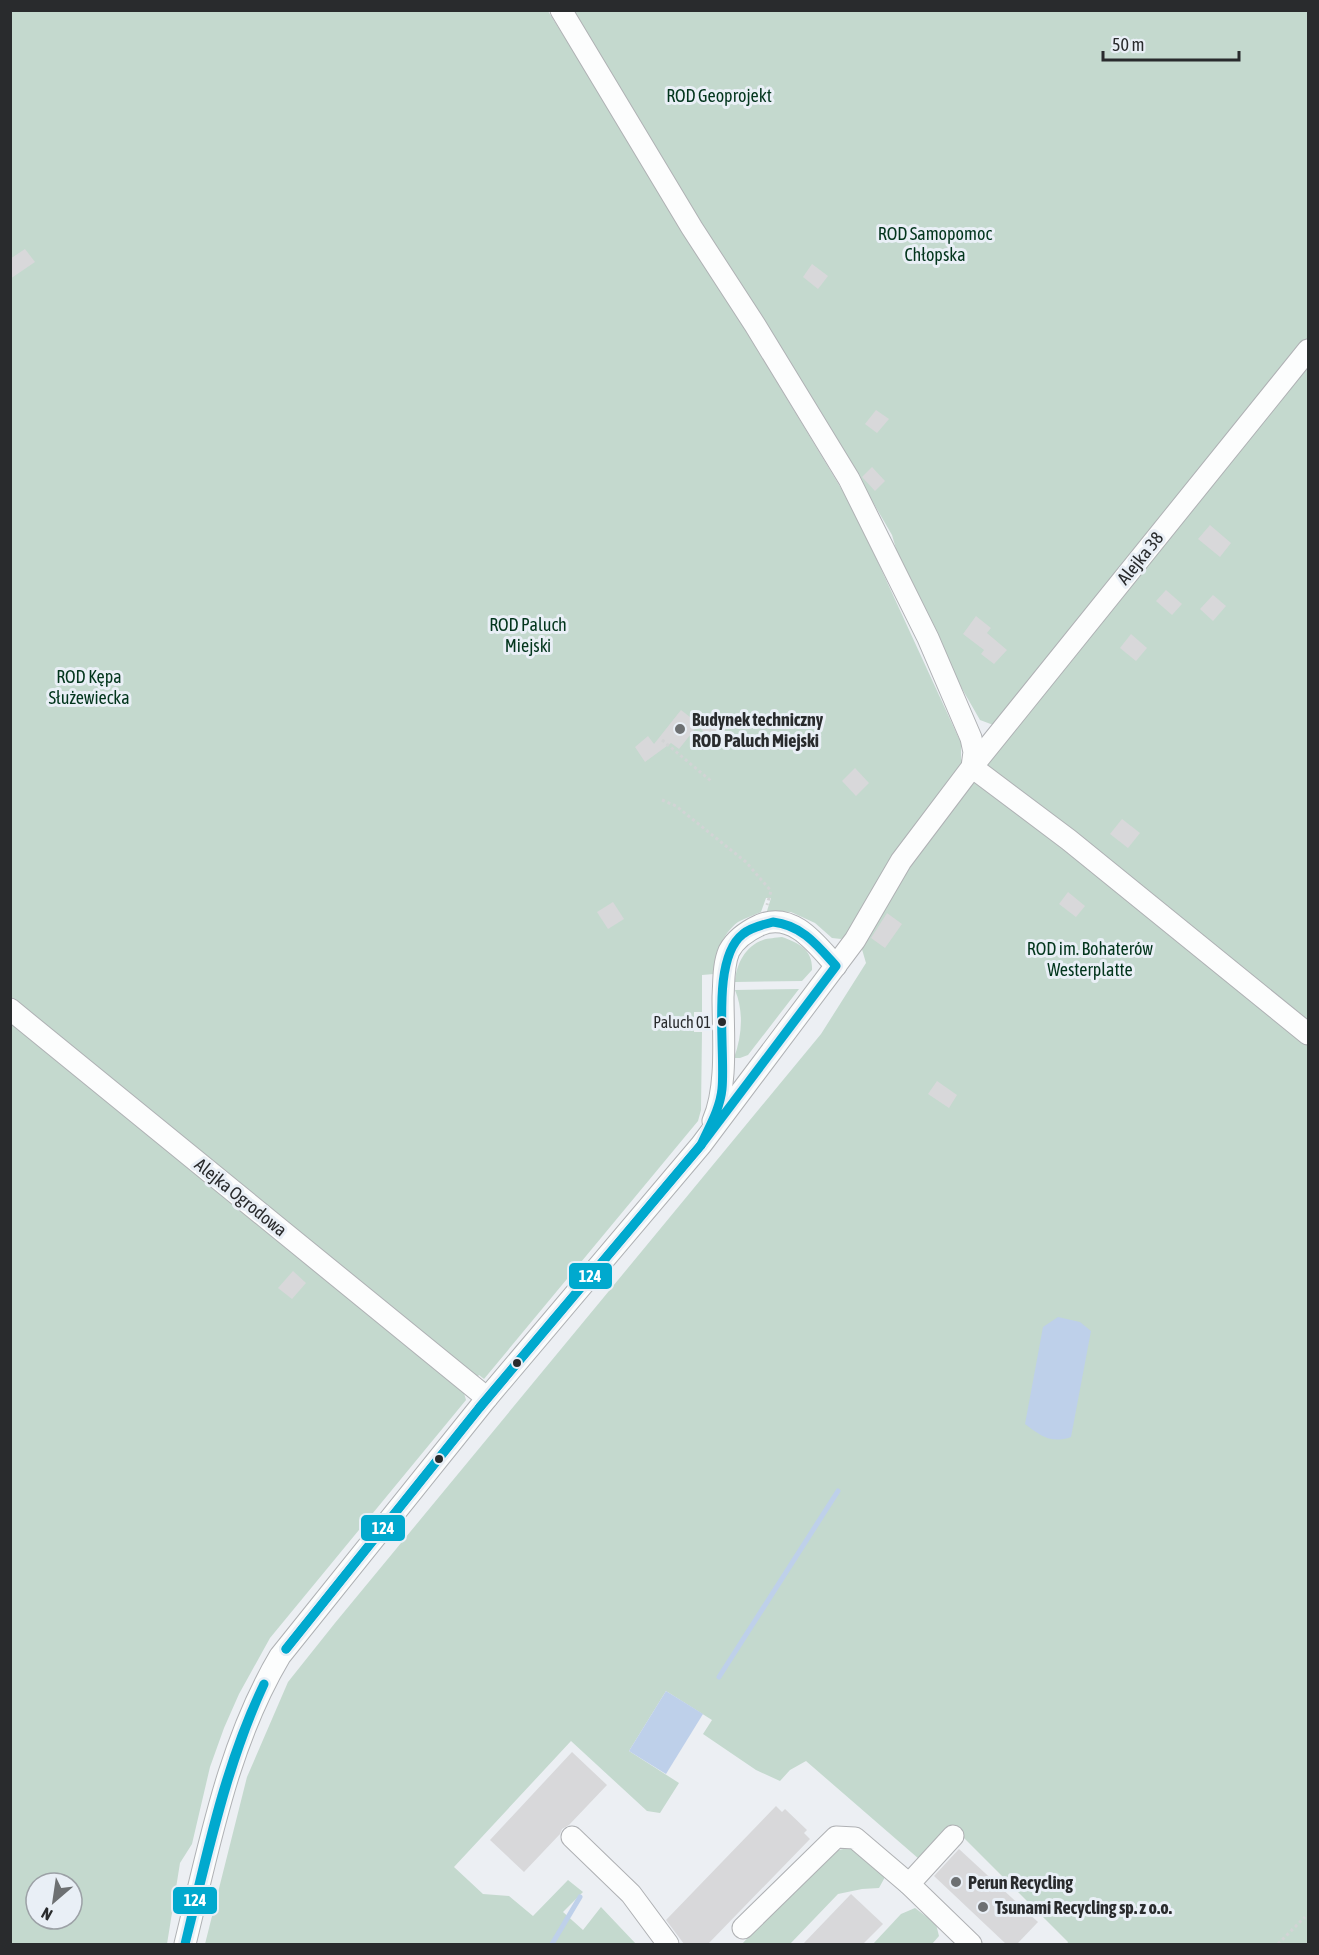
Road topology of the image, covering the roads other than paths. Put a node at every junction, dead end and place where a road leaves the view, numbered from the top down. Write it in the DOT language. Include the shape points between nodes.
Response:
graph roads {
  1 [pos="561,10"];
  2 [pos="1308,350"];
  3 [pos="972,766"];
  4 [pos="836,966"];
  5 [pos="10,1009"];
  6 [pos="1308,1034"];
  7 [pos="701,1145"];
  8 [pos="479,1392"];
  9 [pos="953,1836"];
  10 [pos="572,1837"];
  11 [pos="909,1884"];
  12 [pos="743,1928"];
  13 [pos="947,1937"];
  14 [pos="185,1944"];
  15 [pos="668,1944"];
  16 [pos="971,1944"];
  1 -- 3 [label="street" via="849,479 928,638 971,738"];
  2 -- 3 [label="street, Alejka 38"];
  3 -- 4 [label="street, Alejka 38" via="901,861"];
  3 -- 6 [label="street"];
  4 -- 7 [label="street, Alejka 38"];
  4 -- 7 [label="street" via="810,936 791,925 763,924 742,934 729,952 724,974 722,1091"];
  5 -- 8 [label="street, Alejka Ogrodowa"];
  7 -- 8 [label="street"];
  8 -- 14 [label="street" via="264,1683 229,1774"];
  9 -- 11 [label="street"];
  10 -- 15 [label="street" via="631,1893"];
  11 -- 12 [label="street" via="855,1838 836,1837"];
  11 -- 13 [label="street"];
  13 -- 16 [label="street"];
}
